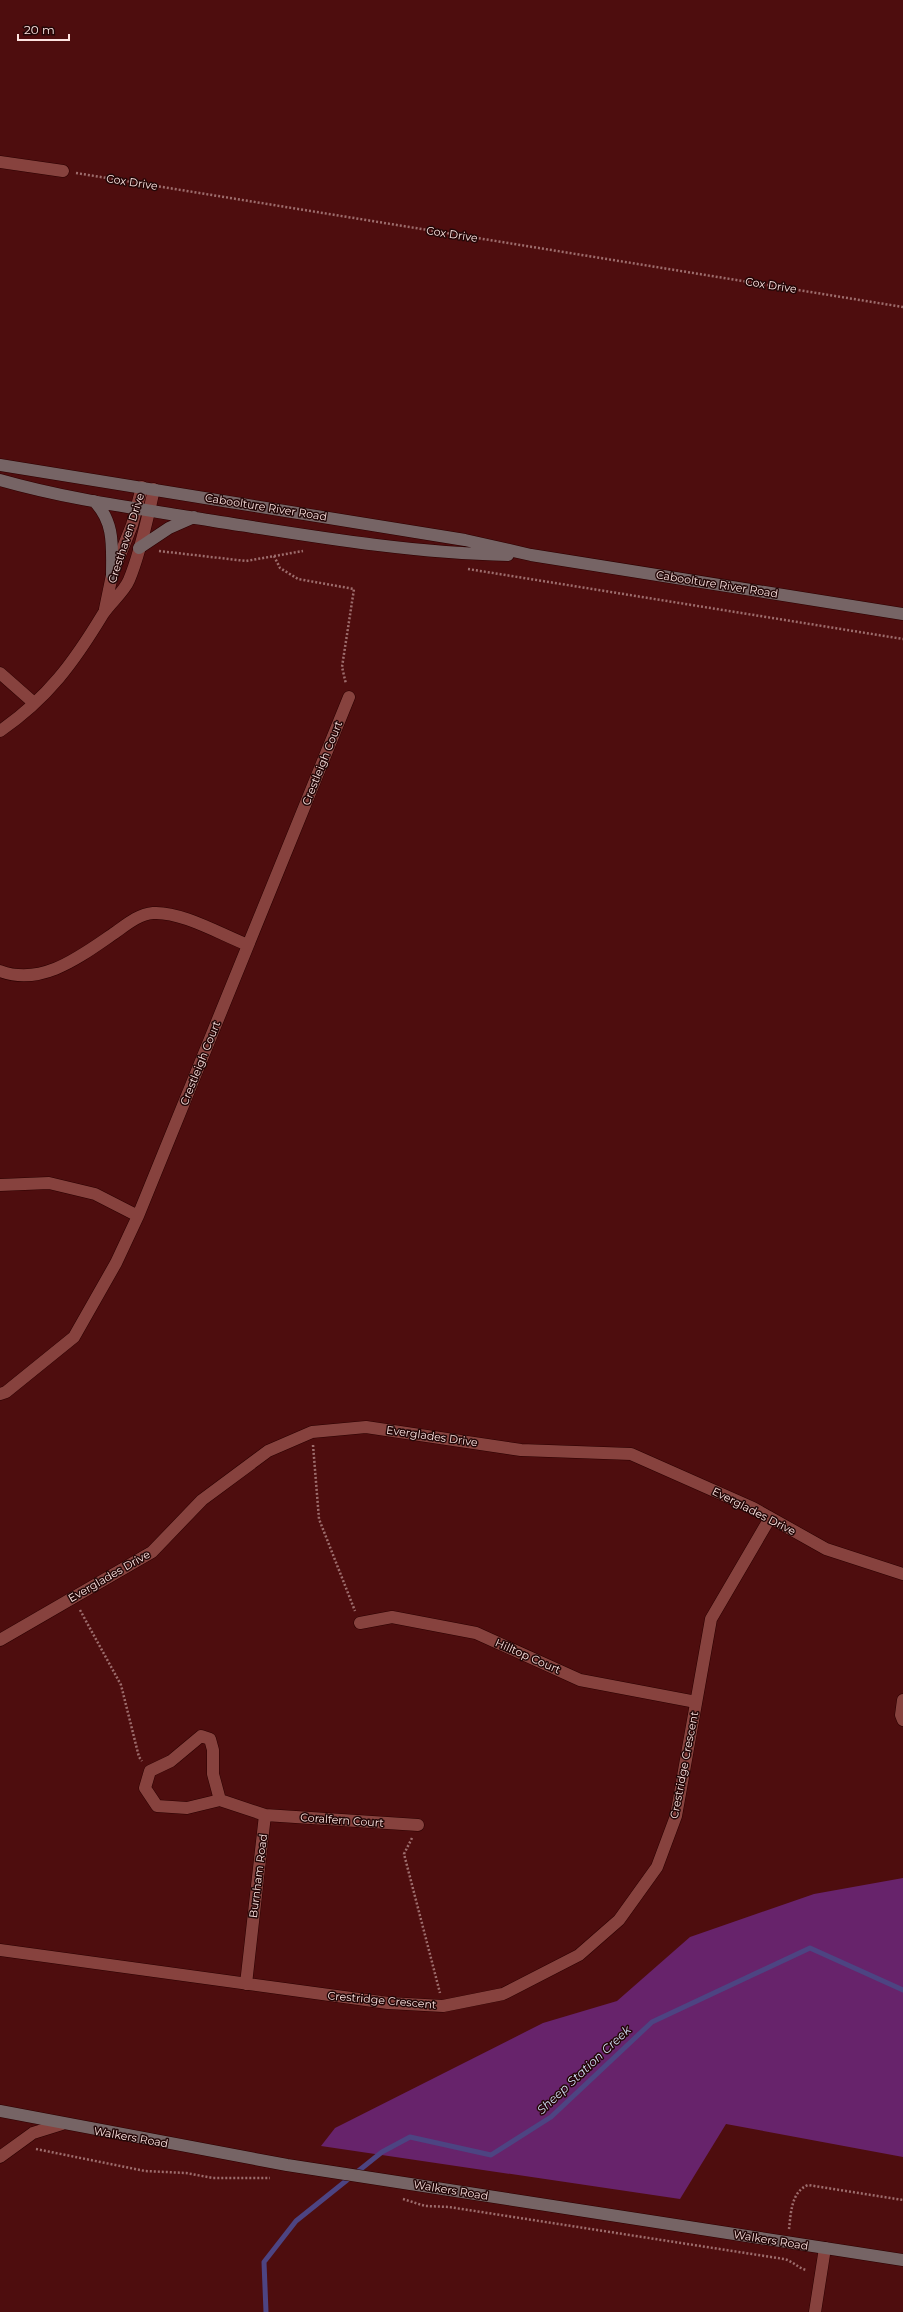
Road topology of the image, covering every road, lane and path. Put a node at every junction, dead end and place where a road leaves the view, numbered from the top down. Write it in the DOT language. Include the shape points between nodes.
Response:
graph roads {
  1 [pos="0,162"];
  2 [pos="63,171"];
  3 [pos="903,307"];
  4 [pos="0,465"];
  5 [pos="0,480"];
  6 [pos="148,488"];
  7 [pos="94,501"];
  8 [pos="143,509"];
  9 [pos="194,517"];
  10 [pos="139,548"];
  11 [pos="306,550"];
  12 [pos="154,551"];
  13 [pos="531,555"];
  14 [pos="274,556"];
  15 [pos="467,569"];
  16 [pos="112,575"];
  17 [pos="104,612"];
  18 [pos="903,614"];
  19 [pos="903,639"];
  20 [pos="0,673"];
  21 [pos="349,697"];
  22 [pos="34,703"];
  23 [pos="0,730"];
  24 [pos="248,945"];
  25 [pos="0,971"];
  26 [pos="0,1185"];
  27 [pos="138,1216"];
  28 [pos="0,1394"];
  29 [pos="312,1432"];
  30 [pos="770,1518"];
  31 [pos="903,1574"];
  32 [pos="73,1598"];
  33 [pos="360,1623"];
  34 [pos="0,1640"];
  35 [pos="903,1700"];
  36 [pos="696,1702"];
  37 [pos="903,1720"];
  38 [pos="150,1771"];
  39 [pos="220,1800"];
  40 [pos="265,1815"];
  41 [pos="418,1825"];
  42 [pos="0,1950"];
  43 [pos="246,1984"];
  44 [pos="443,2006"];
  45 [pos="0,2111"];
  46 [pos="62,2124"];
  47 [pos="18,2144"];
  48 [pos="0,2157"];
  49 [pos="269,2178"];
  50 [pos="399,2198"];
  51 [pos="903,2200"];
  52 [pos="789,2226"];
  53 [pos="824,2248"];
  54 [pos="903,2260"];
  55 [pos="821,2271"];
  56 [pos="815,2312"];
  1 -- 2 [label="street"];
  2 -- 3 [label="path, Cox Drive"];
  4 -- 6 [label="main road, Caboolture River Road"];
  5 -- 7 [label="main road, Caboolture River Road" via="61,496"];
  6 -- 8 [label="street, Cresthaven Drive"];
  6 -- 13 [label="main road, Caboolture River Road" via="465,540"];
  7 -- 8 [label="main road, Caboolture River Road"];
  7 -- 16 [label="main road" via="110,525"];
  8 -- 9 [label="main road, Caboolture River Road"];
  8 -- 10 [label="street, Cresthaven Drive"];
  8 -- 16 [label="street, Cresthaven Drive"];
  9 -- 10 [label="main road" via="169,528"];
  9 -- 13 [label="main road, Caboolture River Road" via="344,541 463,554"];
  10 -- 17 [label="street, Cresthaven Drive" via="129,581"];
  11 -- 14 [label="path"];
  12 -- 14 [label="path" via="246,561"];
  13 -- 18 [label="main road, Caboolture River Road"];
  14 -- 21 [label="path" via="280,568 298,579 354,589 342,667"];
  15 -- 19 [label="path"];
  16 -- 17 [label="street, Cresthaven Drive"];
  17 -- 22 [label="street, Cresthaven Drive" via="79,655"];
  20 -- 22 [label="street"];
  21 -- 24 [label="street, Crestleigh Court"];
  22 -- 23 [label="street, Cresthaven Drive"];
  24 -- 25 [label="street" via="189,921 163,913 151,913 134,919 57,969 34,975"];
  24 -- 27 [label="street, Crestleigh Court"];
  26 -- 27 [label="street" via="49,1183 95,1194"];
  27 -- 28 [label="street, Crestleigh Court" via="116,1263 74,1337 6,1392"];
  29 -- 30 [label="street, Everglades Drive" via="366,1427 521,1450 631,1454"];
  29 -- 32 [label="street, Everglades Drive" via="268,1451 202,1500 152,1552"];
  29 -- 33 [label="path" via="319,1519"];
  30 -- 31 [label="street, Everglades Drive" via="826,1549"];
  30 -- 36 [label="street, Crestridge Crescent" via="711,1619"];
  32 -- 34 [label="street, Everglades Drive"];
  32 -- 38 [label="path" via="121,1685 139,1757"];
  33 -- 36 [label="street, Hilltop Court" via="392,1618 476,1633 580,1680"];
  35 -- 37 [label="street"];
  36 -- 44 [label="street, Crestridge Crescent" via="676,1816 657,1867 619,1920 579,1955 503,1994"];
  38 -- 39 [label="street" via="145,1788 157,1806 187,1808"];
  38 -- 39 [label="street" via="170,1761 201,1736 210,1739 214,1750 213,1774"];
  39 -- 40 [label="street"];
  40 -- 41 [label="street, Coralfern Court"];
  40 -- 43 [label="street, Burnham Road"];
  41 -- 44 [label="path" via="404,1854"];
  42 -- 43 [label="street, Crestridge Crescent"];
  43 -- 44 [label="street, Crestridge Crescent" via="388,2003"];
  45 -- 46 [label="main road, Walkers Road"];
  46 -- 47 [label="street" via="33,2133"];
  46 -- 53 [label="main road, Walkers Road" via="287,2165"];
  47 -- 48 [label="street"];
  47 -- 49 [label="path" via="145,2171 186,2173 213,2178"];
  50 -- 55 [label="path" via="425,2206 449,2207 784,2259 792,2261 802,2270"];
  51 -- 52 [label="path" via="808,2186 797,2192"];
  53 -- 54 [label="main road, Walkers Road"];
  53 -- 55 [label="street"];
  55 -- 56 [label="street"];
}
